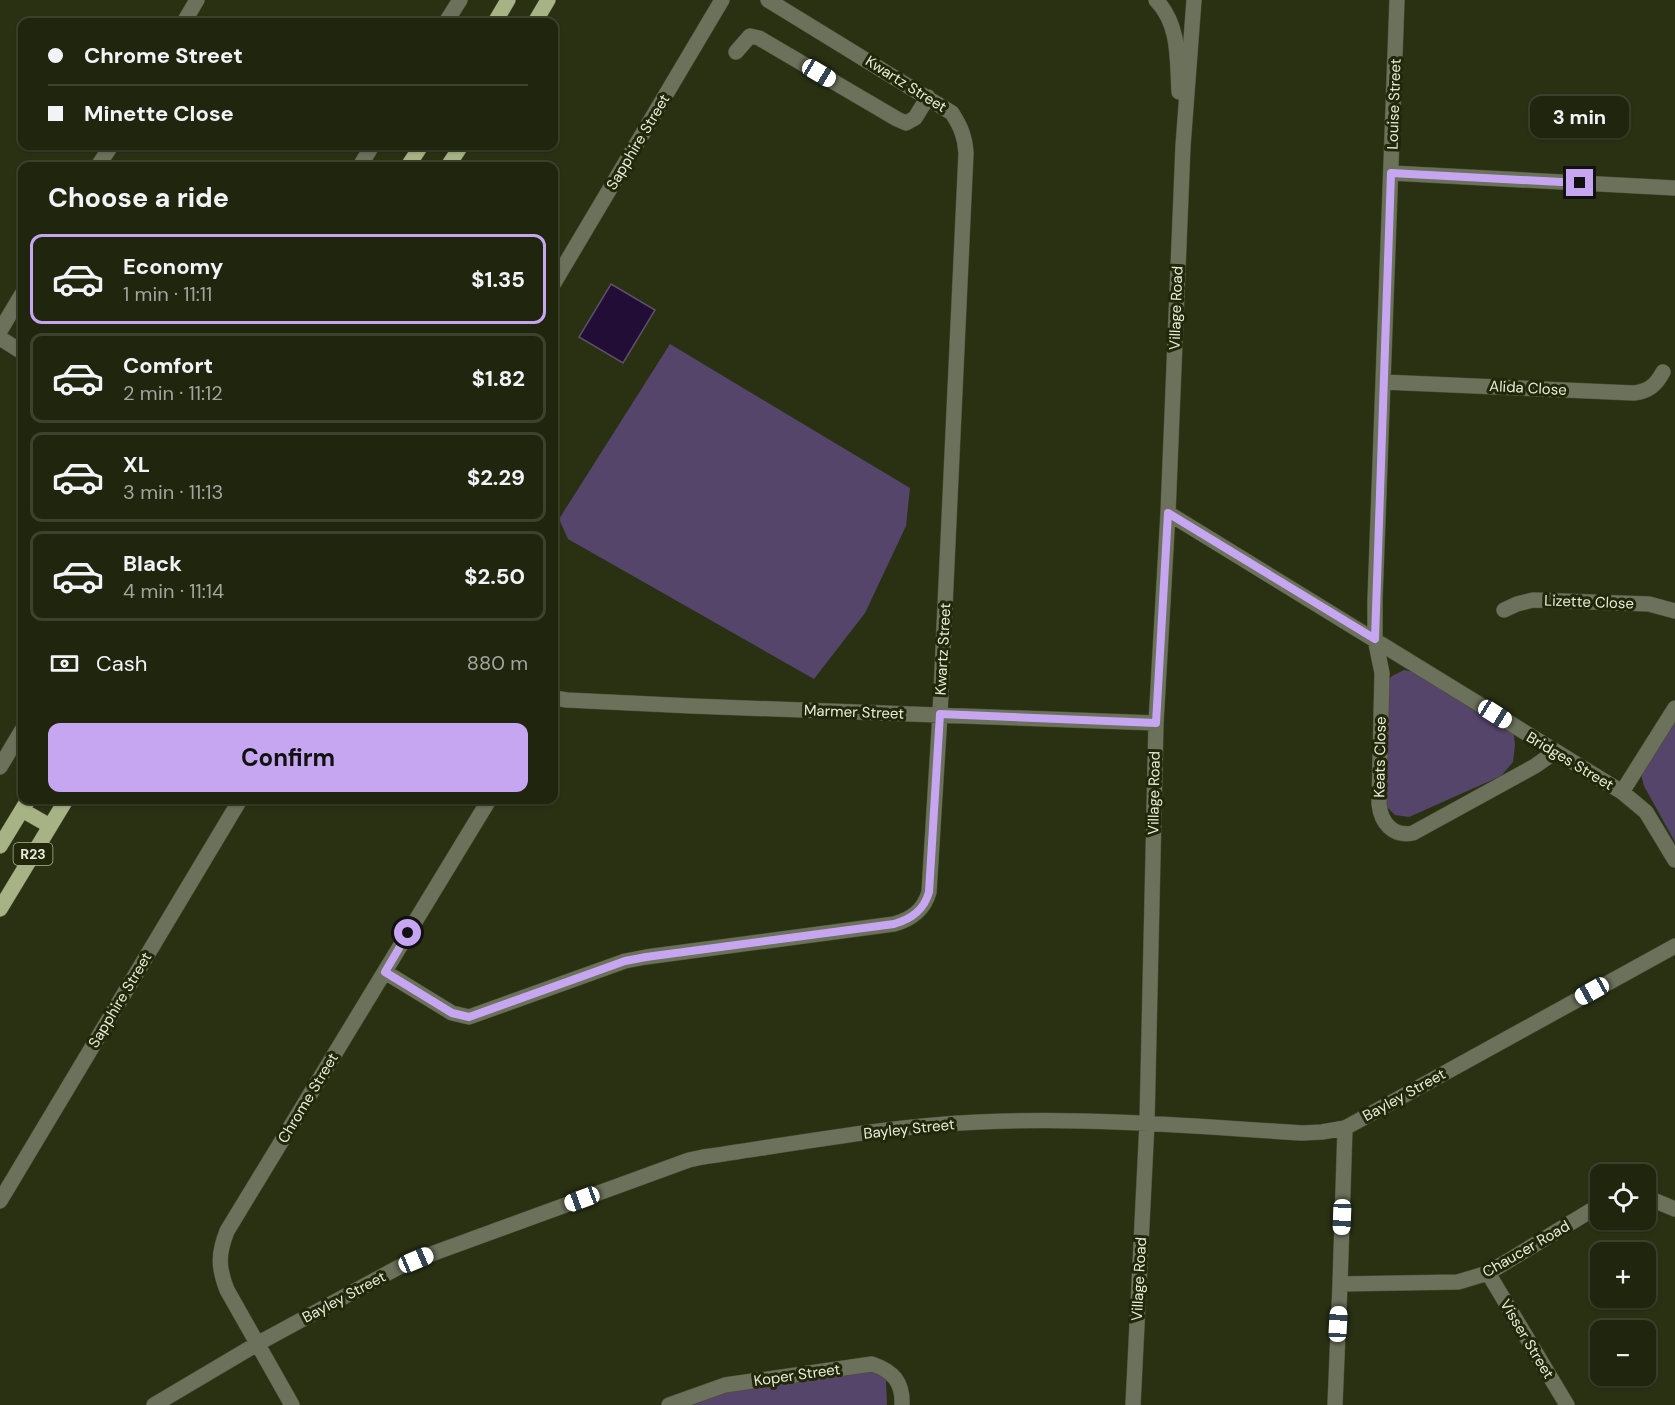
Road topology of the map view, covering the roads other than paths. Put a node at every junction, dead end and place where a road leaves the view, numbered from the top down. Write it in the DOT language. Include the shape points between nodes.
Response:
graph roads {
  1 [pos="197,0"];
  2 [pos="460,0"];
  3 [pos="508,0"];
  4 [pos="548,0"];
  5 [pos="722,0"];
  6 [pos="768,0"];
  7 [pos="1156,0"];
  8 [pos="1194,0"];
  9 [pos="1397,0"];
  10 [pos="186,18"];
  11 [pos="449,18"];
  12 [pos="497,18"];
  13 [pos="537,18"];
  14 [pos="736,52"];
  15 [pos="928,97"];
  16 [pos="1183,146"];
  17 [pos="1391,173"];
  18 [pos="1675,188"];
  19 [pos="558,277"];
  20 [pos="18,301"];
  21 [pos="0,331"];
  22 [pos="0,338"];
  23 [pos="18,349"];
  24 [pos="1663,372"];
  25 [pos="1383,382"];
  26 [pos="1168,513"];
  27 [pos="1504,610"];
  28 [pos="1675,611"];
  29 [pos="1375,639"];
  30 [pos="558,699"];
  31 [pos="1675,708"];
  32 [pos="940,714"];
  33 [pos="1156,723"];
  34 [pos="18,737"];
  35 [pos="1555,752"];
  36 [pos="0,767"];
  37 [pos="1622,792"];
  38 [pos="64,804"];
  39 [pos="238,804"];
  40 [pos="487,804"];
  41 [pos="25,805"];
  42 [pos="50,826"];
  43 [pos="0,846"];
  44 [pos="1675,860"];
  45 [pos="0,909"];
  46 [pos="1675,946"];
  47 [pos="385,972"];
  48 [pos="1147,1123"];
  49 [pos="1345,1128"];
  50 [pos="1656,1200"];
  51 [pos="0,1201"];
  52 [pos="1675,1209"];
  53 [pos="1590,1211"];
  54 [pos="1488,1273"];
  55 [pos="1341,1284"];
  56 [pos="257,1344"];
  57 [pos="153,1405"];
  58 [pos="292,1405"];
  59 [pos="669,1405"];
  60 [pos="902,1405"];
  61 [pos="1133,1405"];
  62 [pos="1335,1405"];
  63 [pos="1567,1405"];
  1 -- 10 [label="street"];
  2 -- 11 [label="street"];
  3 -- 12 [label="main road"];
  4 -- 13 [label="main road"];
  5 -- 19 [label="street, Sapphire Street"];
  6 -- 15 [label="street, Kwartz Street"];
  7 -- 16 [label="street, Village Road" via="1168,15 1175,36"];
  8 -- 16 [label="street, Village Road"];
  9 -- 17 [label="street, Louise Street"];
  14 -- 15 [label="street" via="750,36 759,38 906,123 915,118"];
  15 -- 32 [label="street, Kwartz Street" via="952,113 965,140 966,153"];
  16 -- 26 [label="street, Village Road"];
  17 -- 18 [label="street"];
  17 -- 25 [label="street, Louise Street"];
  20 -- 21 [label="street"];
  22 -- 23 [label="street"];
  24 -- 25 [label="street, Alida Close" via="1652,387 1634,393"];
  25 -- 29 [label="street, Louise Street"];
  26 -- 29 [label="street, Bridges Street"];
  26 -- 33 [label="street, Village Road"];
  27 -- 28 [label="street, Lizette Close" via="1533,600 1649,604"];
  29 -- 35 [label="street, Bridges Street"];
  29 -- 35 [label="street, Keats Close" via="1382,673 1379,804 1381,818 1390,829 1413,833"];
  30 -- 32 [label="street, Marmer Street"];
  31 -- 37 [label="street"];
  32 -- 33 [label="street, Marmer Street"];
  32 -- 47 [label="street, Kwartz Street" via="929,892 916,914 903,922 625,961 469,1017 452,1013"];
  33 -- 48 [label="street, Village Road"];
  34 -- 36 [label="street"];
  35 -- 37 [label="street, Bridges Street"];
  37 -- 44 [label="street, Bridges Street" via="1646,812"];
  38 -- 42 [label="main road, R23"];
  39 -- 51 [label="street, Sapphire Street"];
  40 -- 47 [label="street, Chrome Street"];
  41 -- 42 [label="main road"];
  41 -- 43 [label="main road, R23"];
  42 -- 45 [label="main road, R23"];
  46 -- 49 [label="street, Bayley Street"];
  47 -- 56 [label="street, Chrome Street" via="222,1244 222,1278"];
  48 -- 49 [label="street, Bayley Street" via="1302,1133"];
  48 -- 56 [label="street, Bayley Street" via="968,1123 880,1131 689,1160 399,1267"];
  48 -- 61 [label="street, Village Road"];
  49 -- 55 [label="street"];
  50 -- 52 [label="street"];
  53 -- 54 [label="street, Chaucer Road"];
  54 -- 55 [label="street, Chaucer Road" via="1458,1282"];
  54 -- 63 [label="street, Visser Street"];
  55 -- 62 [label="street"];
  56 -- 57 [label="street, Bayley Street"];
  56 -- 58 [label="street, Chrome Street"];
  59 -- 60 [label="street, Koper Street" via="725,1385 872,1364 892,1373 903,1394"];
}
